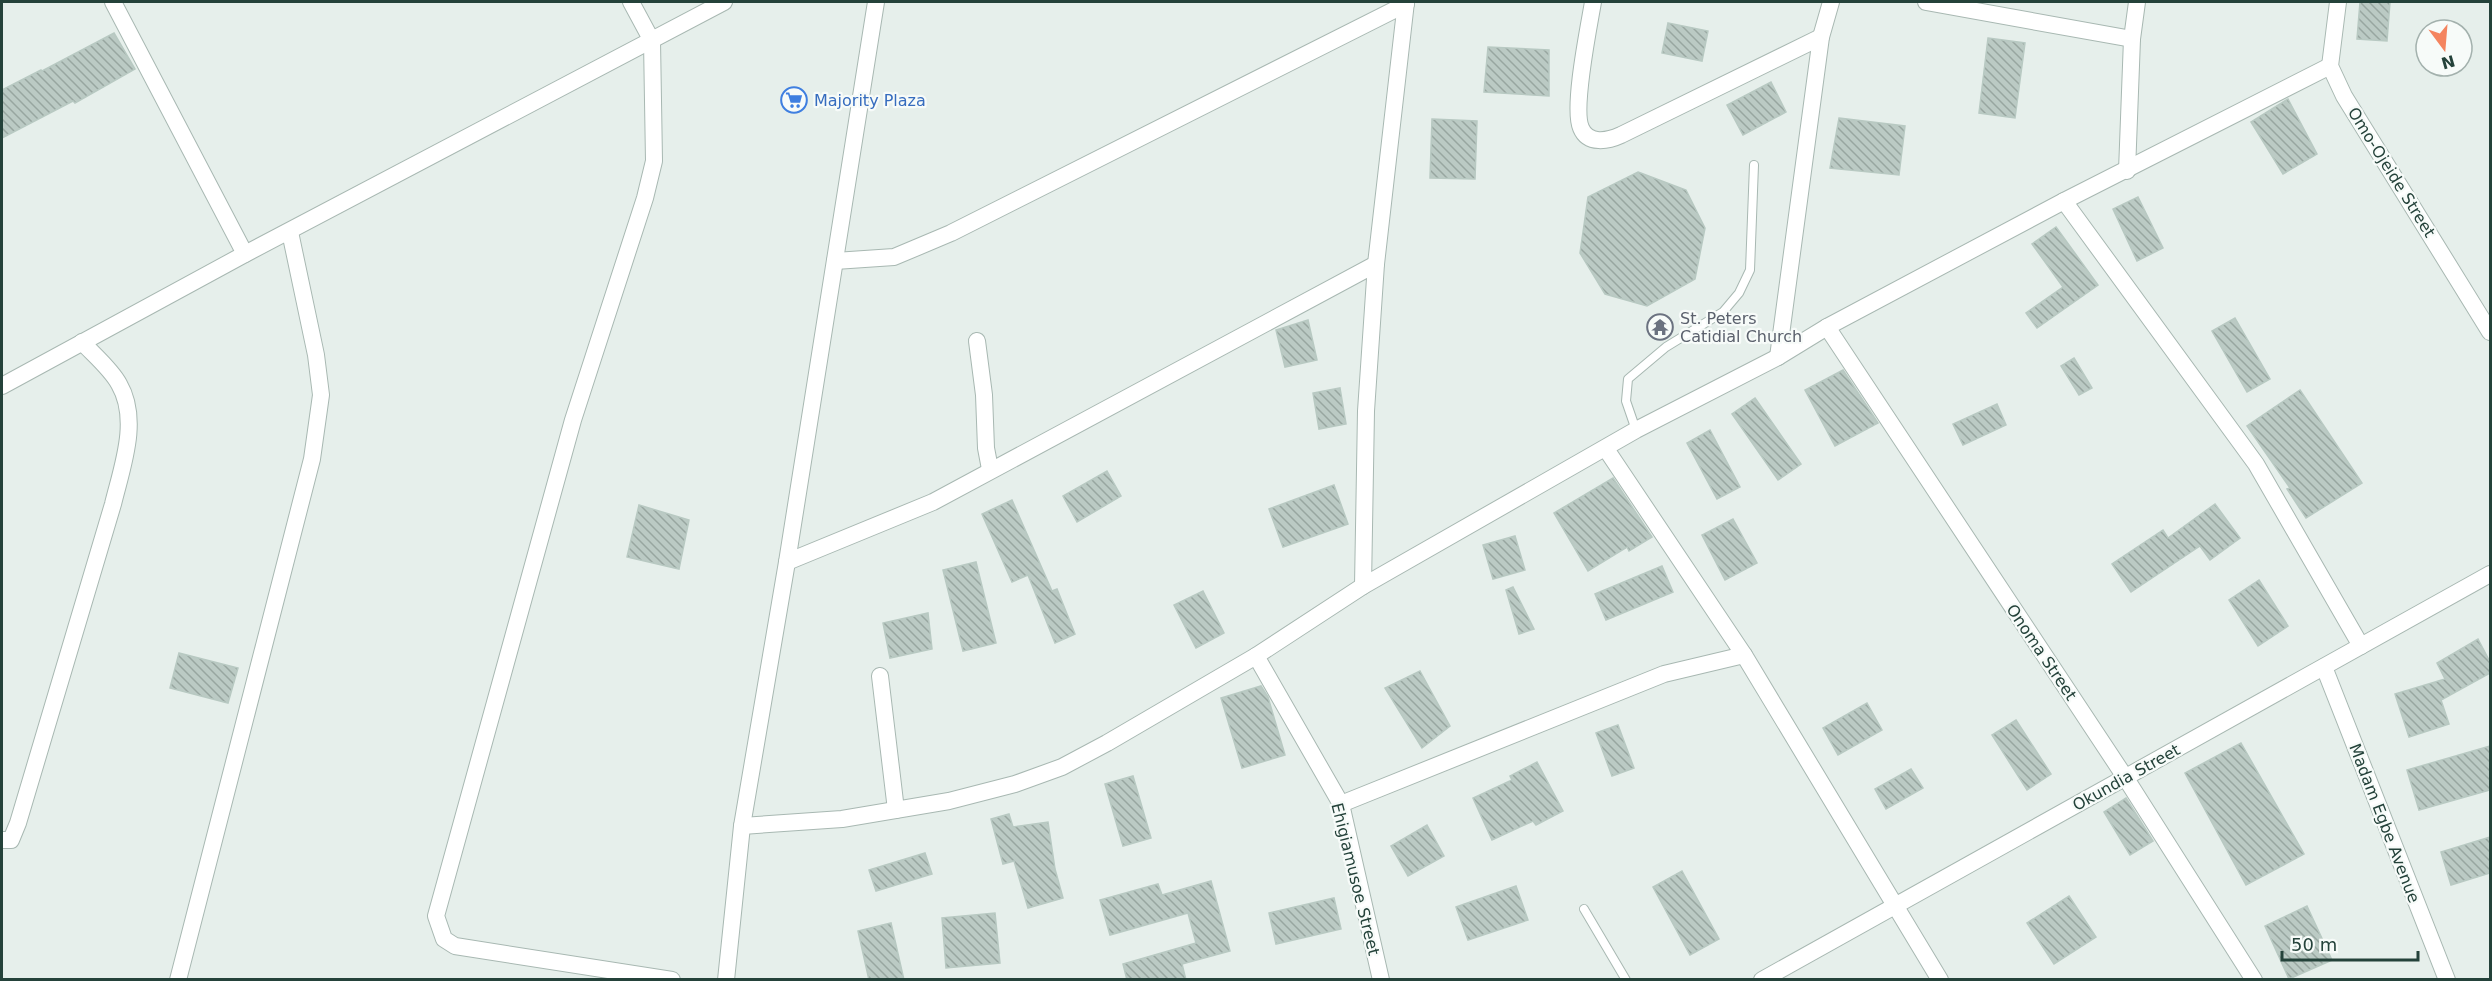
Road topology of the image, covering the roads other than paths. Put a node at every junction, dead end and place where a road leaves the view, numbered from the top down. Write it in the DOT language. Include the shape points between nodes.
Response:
graph roads {
  1 [pos="113,2"];
  2 [pos="631,2"];
  3 [pos="724,2"];
  4 [pos="876,2"];
  5 [pos="1593,2"];
  6 [pos="1831,2"];
  7 [pos="1926,2"];
  8 [pos="2138,2"];
  9 [pos="2338,2"];
  10 [pos="1406,3"];
  11 [pos="1821,37"];
  12 [pos="2132,39"];
  13 [pos="652,41"];
  14 [pos="2330,66"];
  15 [pos="1754,165"];
  16 [pos="2127,171"];
  17 [pos="2064,201"];
  18 [pos="290,232"];
  19 [pos="245,254"];
  20 [pos="835,261"];
  21 [pos="1376,264"];
  22 [pos="1827,327"];
  23 [pos="2490,332"];
  24 [pos="977,341"];
  25 [pos="82,342"];
  26 [pos="1778,357"];
  27 [pos="2,386"];
  28 [pos="1636,430"];
  29 [pos="1606,449"];
  30 [pos="990,469"];
  31 [pos="787,562"];
  32 [pos="2490,574"];
  33 [pos="1363,586"];
  34 [pos="2361,646"];
  35 [pos="1744,655"];
  36 [pos="1256,656"];
  37 [pos="2324,667"];
  38 [pos="880,675"];
  39 [pos="2125,777"];
  40 [pos="1341,804"];
  41 [pos="896,810"];
  42 [pos="742,826"];
  43 [pos="2,840"];
  44 [pos="1895,906"];
  45 [pos="1584,909"];
  46 [pos="178,980"];
  47 [pos="672,980"];
  48 [pos="726,980"];
  49 [pos="1381,980"];
  50 [pos="1626,980"];
  51 [pos="1762,980"];
  52 [pos="1940,980"];
  53 [pos="2254,980"];
  54 [pos="2447,980"];
  1 -- 19 [label="street"];
  2 -- 13 [label="street"];
  3 -- 13 [label="street"];
  4 -- 20 [label="street"];
  5 -- 11 [label="street" via="1579,105 1580,127 1597,141 1622,135"];
  6 -- 11 [label="street"];
  7 -- 12 [label="street"];
  8 -- 12 [label="street"];
  9 -- 14 [label="street"];
  10 -- 20 [label="street" via="951,233 894,257"];
  10 -- 21 [label="street"];
  11 -- 26 [label="street"];
  12 -- 16 [label="street"];
  13 -- 18 [label="street"];
  13 -- 47 [label="street" via="654,161 645,198 573,420 436,916 444,939 454,946"];
  14 -- 16 [label="street"];
  14 -- 23 [label="street, Omo-Ojeide Street" via="2344,96"];
  15 -- 28 [label="lane" via="1746,278 1723,312 1666,348 1628,379 1626,401"];
  16 -- 17 [label="street"];
  17 -- 22 [label="street"];
  17 -- 34 [label="street" via="2256,464"];
  18 -- 19 [label="street"];
  18 -- 46 [label="street" via="321,395 312,459"];
  19 -- 25 [label="street"];
  20 -- 31 [label="street"];
  21 -- 30 [label="street"];
  21 -- 33 [label="street" via="1366,411"];
  22 -- 26 [label="street"];
  22 -- 39 [label="street, Onoma Street"];
  24 -- 30 [label="street"];
  25 -- 27 [label="street"];
  25 -- 43 [label="street" via="120,385 129,417 126,451 18,824 11,840"];
  26 -- 28 [label="street"];
  28 -- 29 [label="street"];
  29 -- 33 [label="street"];
  29 -- 35 [label="street"];
  30 -- 31 [label="street" via="933,502"];
  31 -- 42 [label="street"];
  32 -- 34 [label="street, Okundia Street"];
  33 -- 36 [label="street"];
  34 -- 37 [label="street, Okundia Street"];
  35 -- 40 [label="street" via="1664,674"];
  35 -- 44 [label="street"];
  36 -- 40 [label="street, Ehigiamusoe Street"];
  36 -- 41 [label="street" via="1062,767 1015,784"];
  37 -- 39 [label="street, Okundia Street"];
  37 -- 54 [label="street, Madam Egbe Avenue"];
  38 -- 41 [label="street"];
  39 -- 44 [label="street, Okundia Street"];
  39 -- 53 [label="street, Onoma Street"];
  40 -- 49 [label="street, Ehigiamusoe Street"];
  41 -- 42 [label="street" via="842,819"];
  42 -- 48 [label="street"];
  44 -- 51 [label="street, Okundia Street"];
  44 -- 52 [label="street"];
  45 -- 50 [label="lane"];
}
